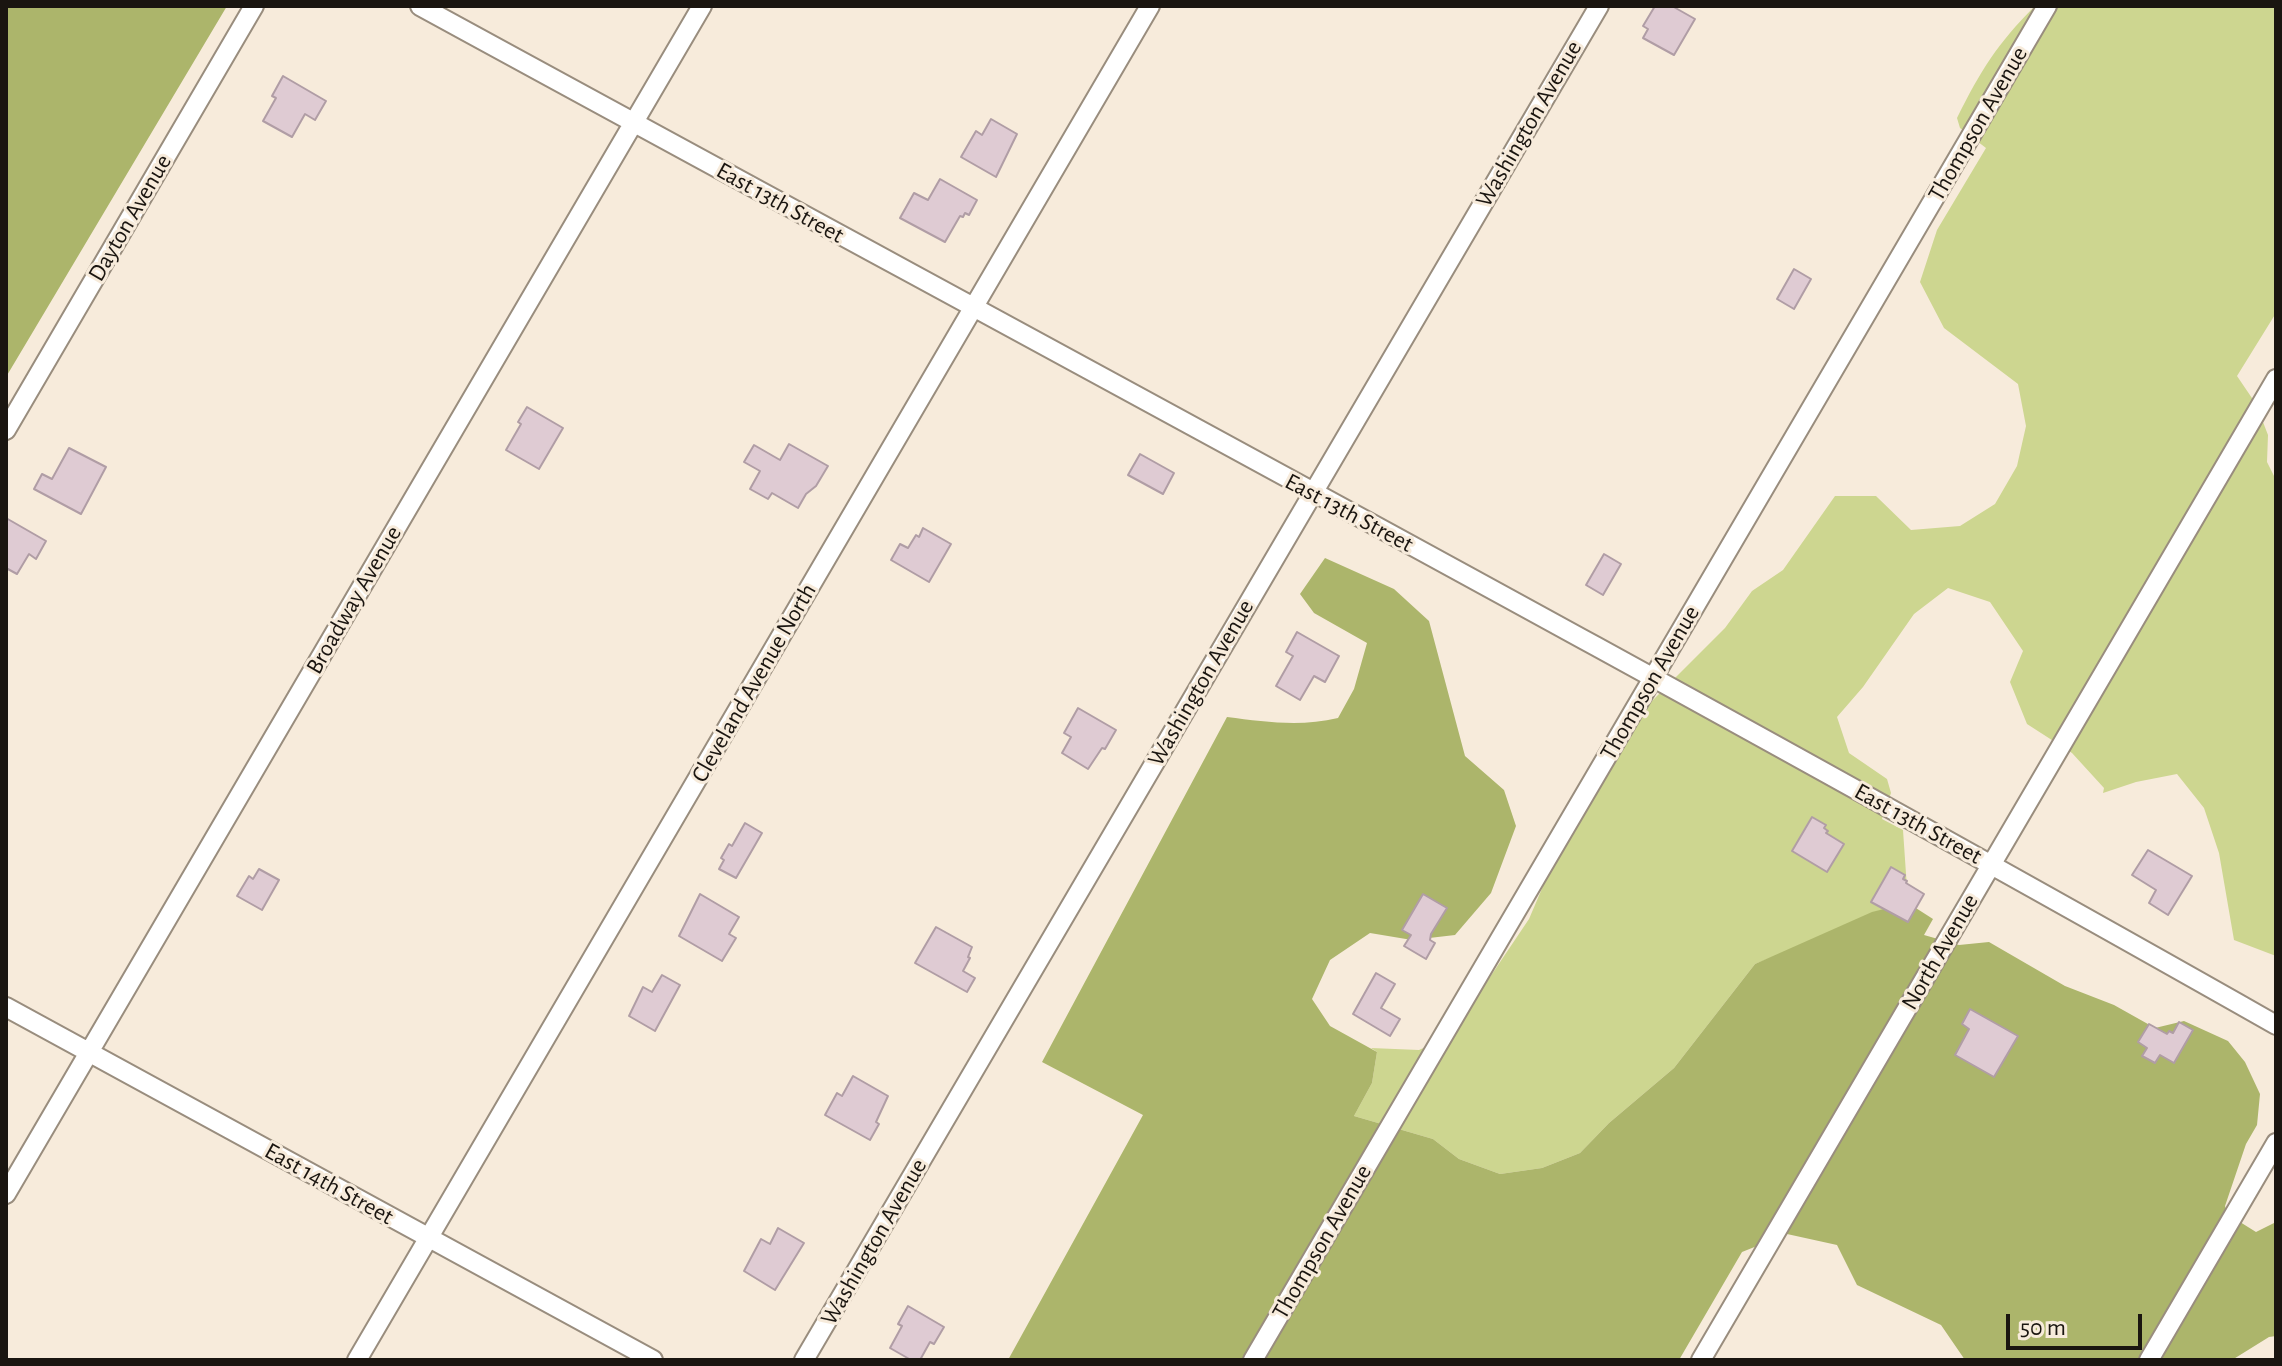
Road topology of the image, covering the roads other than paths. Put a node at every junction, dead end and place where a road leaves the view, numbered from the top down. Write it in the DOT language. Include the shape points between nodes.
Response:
graph roads {
  1 [pos="254,6"];
  2 [pos="420,6"];
  3 [pos="702,6"];
  4 [pos="1150,6"];
  5 [pos="1599,6"];
  6 [pos="2047,6"];
  7 [pos="635,123"];
  8 [pos="974,309"];
  9 [pos="2276,379"];
  10 [pos="6,430"];
  11 [pos="1313,493"];
  12 [pos="1653,678"];
  13 [pos="1992,864"];
  14 [pos="6,1007"];
  15 [pos="2276,1025"];
  16 [pos="89,1052"];
  17 [pos="2276,1143"];
  18 [pos="6,1194"];
  19 [pos="429,1238"];
  20 [pos="357,1360"];
  21 [pos="653,1360"];
  22 [pos="804,1360"];
  23 [pos="1253,1360"];
  24 [pos="1701,1360"];
  25 [pos="2149,1360"];
  1 -- 10 [label="street, Dayton Avenue"];
  2 -- 7 [label="street, East 13th Street"];
  3 -- 7 [label="street, Broadway Avenue"];
  4 -- 8 [label="street, Cleveland Avenue North"];
  5 -- 11 [label="street, Washington Avenue"];
  6 -- 12 [label="street, Thompson Avenue"];
  7 -- 8 [label="street, East 13th Street"];
  7 -- 16 [label="street, Broadway Avenue"];
  8 -- 11 [label="street, East 13th Street"];
  8 -- 19 [label="street, Cleveland Avenue North"];
  9 -- 13 [label="street, North Avenue"];
  11 -- 12 [label="street, East 13th Street"];
  11 -- 22 [label="street, Washington Avenue"];
  12 -- 13 [label="street, East 13th Street"];
  12 -- 23 [label="street, Thompson Avenue"];
  13 -- 15 [label="street, East 13th Street"];
  13 -- 24 [label="street, North Avenue"];
  14 -- 16 [label="street, East 14th Street"];
  16 -- 18 [label="street, Broadway Avenue"];
  16 -- 19 [label="street, East 14th Street"];
  17 -- 25 [label="street"];
  19 -- 20 [label="street, Cleveland Avenue North"];
  19 -- 21 [label="street, East 14th Street"];
}
